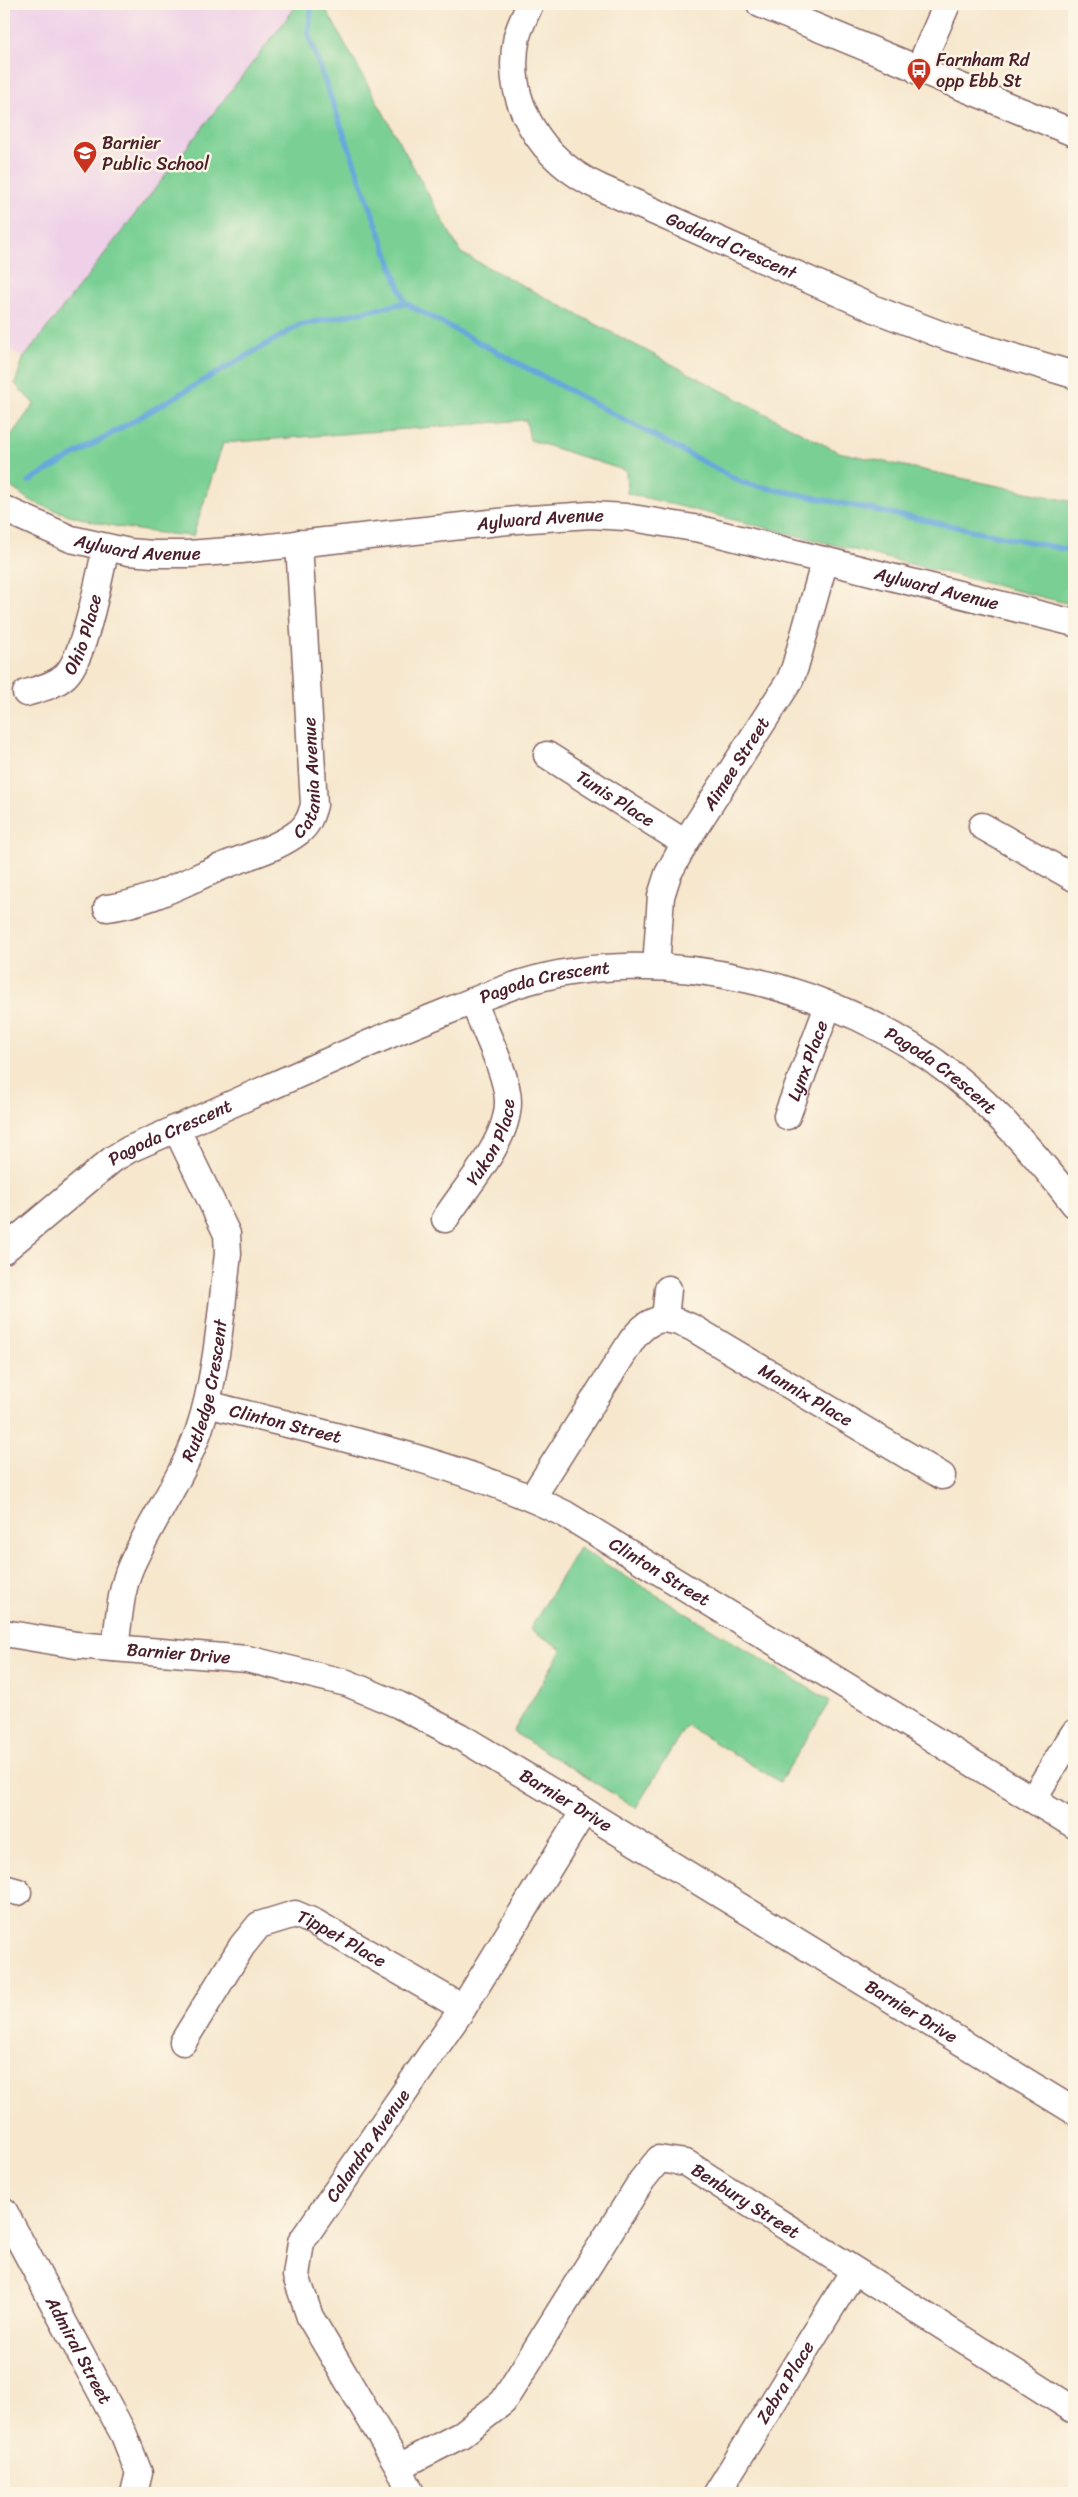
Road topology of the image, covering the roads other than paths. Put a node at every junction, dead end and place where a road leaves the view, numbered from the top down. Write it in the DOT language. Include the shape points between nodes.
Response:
graph roads {
  1 [pos="530,4"];
  2 [pos="760,4"];
  3 [pos="947,4"];
  4 [pos="918,70"];
  5 [pos="1074,133"];
  6 [pos="1074,374"];
  7 [pos="4,510"];
  8 [pos="299,544"];
  9 [pos="106,548"];
  10 [pos="824,560"];
  11 [pos="1074,623"];
  12 [pos="26,693"];
  13 [pos="547,755"];
  14 [pos="982,826"];
  15 [pos="685,842"];
  16 [pos="1074,878"];
  17 [pos="107,908"];
  18 [pos="656,967"];
  19 [pos="473,1001"];
  20 [pos="828,1006"];
  21 [pos="787,1116"];
  22 [pos="176,1128"];
  23 [pos="1074,1204"];
  24 [pos="445,1219"];
  25 [pos="4,1250"];
  26 [pos="668,1289"];
  27 [pos="665,1319"];
  28 [pos="207,1404"];
  29 [pos="942,1476"];
  30 [pos="532,1498"];
  31 [pos="4,1633"];
  32 [pos="115,1648"];
  33 [pos="1074,1733"];
  34 [pos="1032,1799"];
  35 [pos="584,1811"];
  36 [pos="1074,1825"];
  37 [pos="464,2008"];
  38 [pos="183,2042"];
  39 [pos="1074,2111"];
  40 [pos="4,2210"];
  41 [pos="853,2272"];
  42 [pos="1074,2410"];
  43 [pos="399,2467"];
  44 [pos="134,2493"];
  45 [pos="412,2493"];
  46 [pos="717,2493"];
  1 -- 6 [label="street, Goddard Crescent" via="515,48 514,68 519,98 534,133 548,152 568,170 601,188 877,310 950,338"];
  2 -- 4 [label="street"];
  3 -- 4 [label="street"];
  4 -- 5 [label="street"];
  7 -- 9 [label="street, Aylward Avenue" via="44,529"];
  8 -- 9 [label="street, Aylward Avenue" via="188,554"];
  8 -- 10 [label="street, Aylward Avenue" via="590,515 676,524"];
  8 -- 17 [label="street, Catania Avenue" via="314,805 310,820 289,839 266,851 130,905"];
  9 -- 12 [label="street, Ohio Place" via="75,661 66,676 53,685"];
  10 -- 11 [label="street, Aylward Avenue"];
  10 -- 15 [label="street, Aimee Street" via="790,680"];
  13 -- 15 [label="street, Tunis Place"];
  14 -- 16 [label="street"];
  15 -- 18 [label="street, Aimee Street" via="668,874 661,896"];
  18 -- 19 [label="street, Pagoda Crescent" via="582,971 524,983"];
  18 -- 20 [label="street, Pagoda Crescent" via="700,971 757,982"];
  19 -- 22 [label="street, Pagoda Crescent"];
  19 -- 24 [label="street, Yukon Place" via="504,1080 508,1101 506,1119 497,1142"];
  20 -- 21 [label="street, Lynx Place"];
  20 -- 23 [label="street, Pagoda Crescent" via="902,1041 954,1076 1008,1126"];
  22 -- 25 [label="street, Pagoda Crescent" via="113,1159"];
  22 -- 28 [label="street, Rutledge Crescent" via="227,1234 225,1283"];
  26 -- 27 [label="street"];
  27 -- 29 [label="street, Mannix Place" via="693,1328"];
  27 -- 30 [label="street" via="647,1324 632,1340"];
  28 -- 30 [label="street, Clinton Street" via="416,1458"];
  28 -- 32 [label="street, Rutledge Crescent" via="178,1481 128,1572"];
  30 -- 34 [label="street, Clinton Street" via="565,1514"];
  31 -- 32 [label="street, Barnier Drive"];
  32 -- 35 [label="street, Barnier Drive" via="247,1659 347,1683 429,1720"];
  33 -- 34 [label="street"];
  34 -- 36 [label="street, Clinton Street"];
  35 -- 37 [label="street, Calandra Avenue"];
  35 -- 39 [label="street, Barnier Drive"];
  37 -- 38 [label="street, Tippet Place" via="295,1914 259,1925 242,1946"];
  37 -- 43 [label="street, Calandra Avenue" via="301,2242 296,2276 310,2317"];
  40 -- 44 [label="street, Admiral Street" via="124,2436 139,2473"];
  41 -- 42 [label="street, Benbury Street"];
  41 -- 43 [label="street, Benbury Street" via="686,2163 659,2159 642,2180 503,2402 461,2435"];
  41 -- 46 [label="street, Zebra Place"];
  43 -- 45 [label="street, Calandra Avenue"];
}
